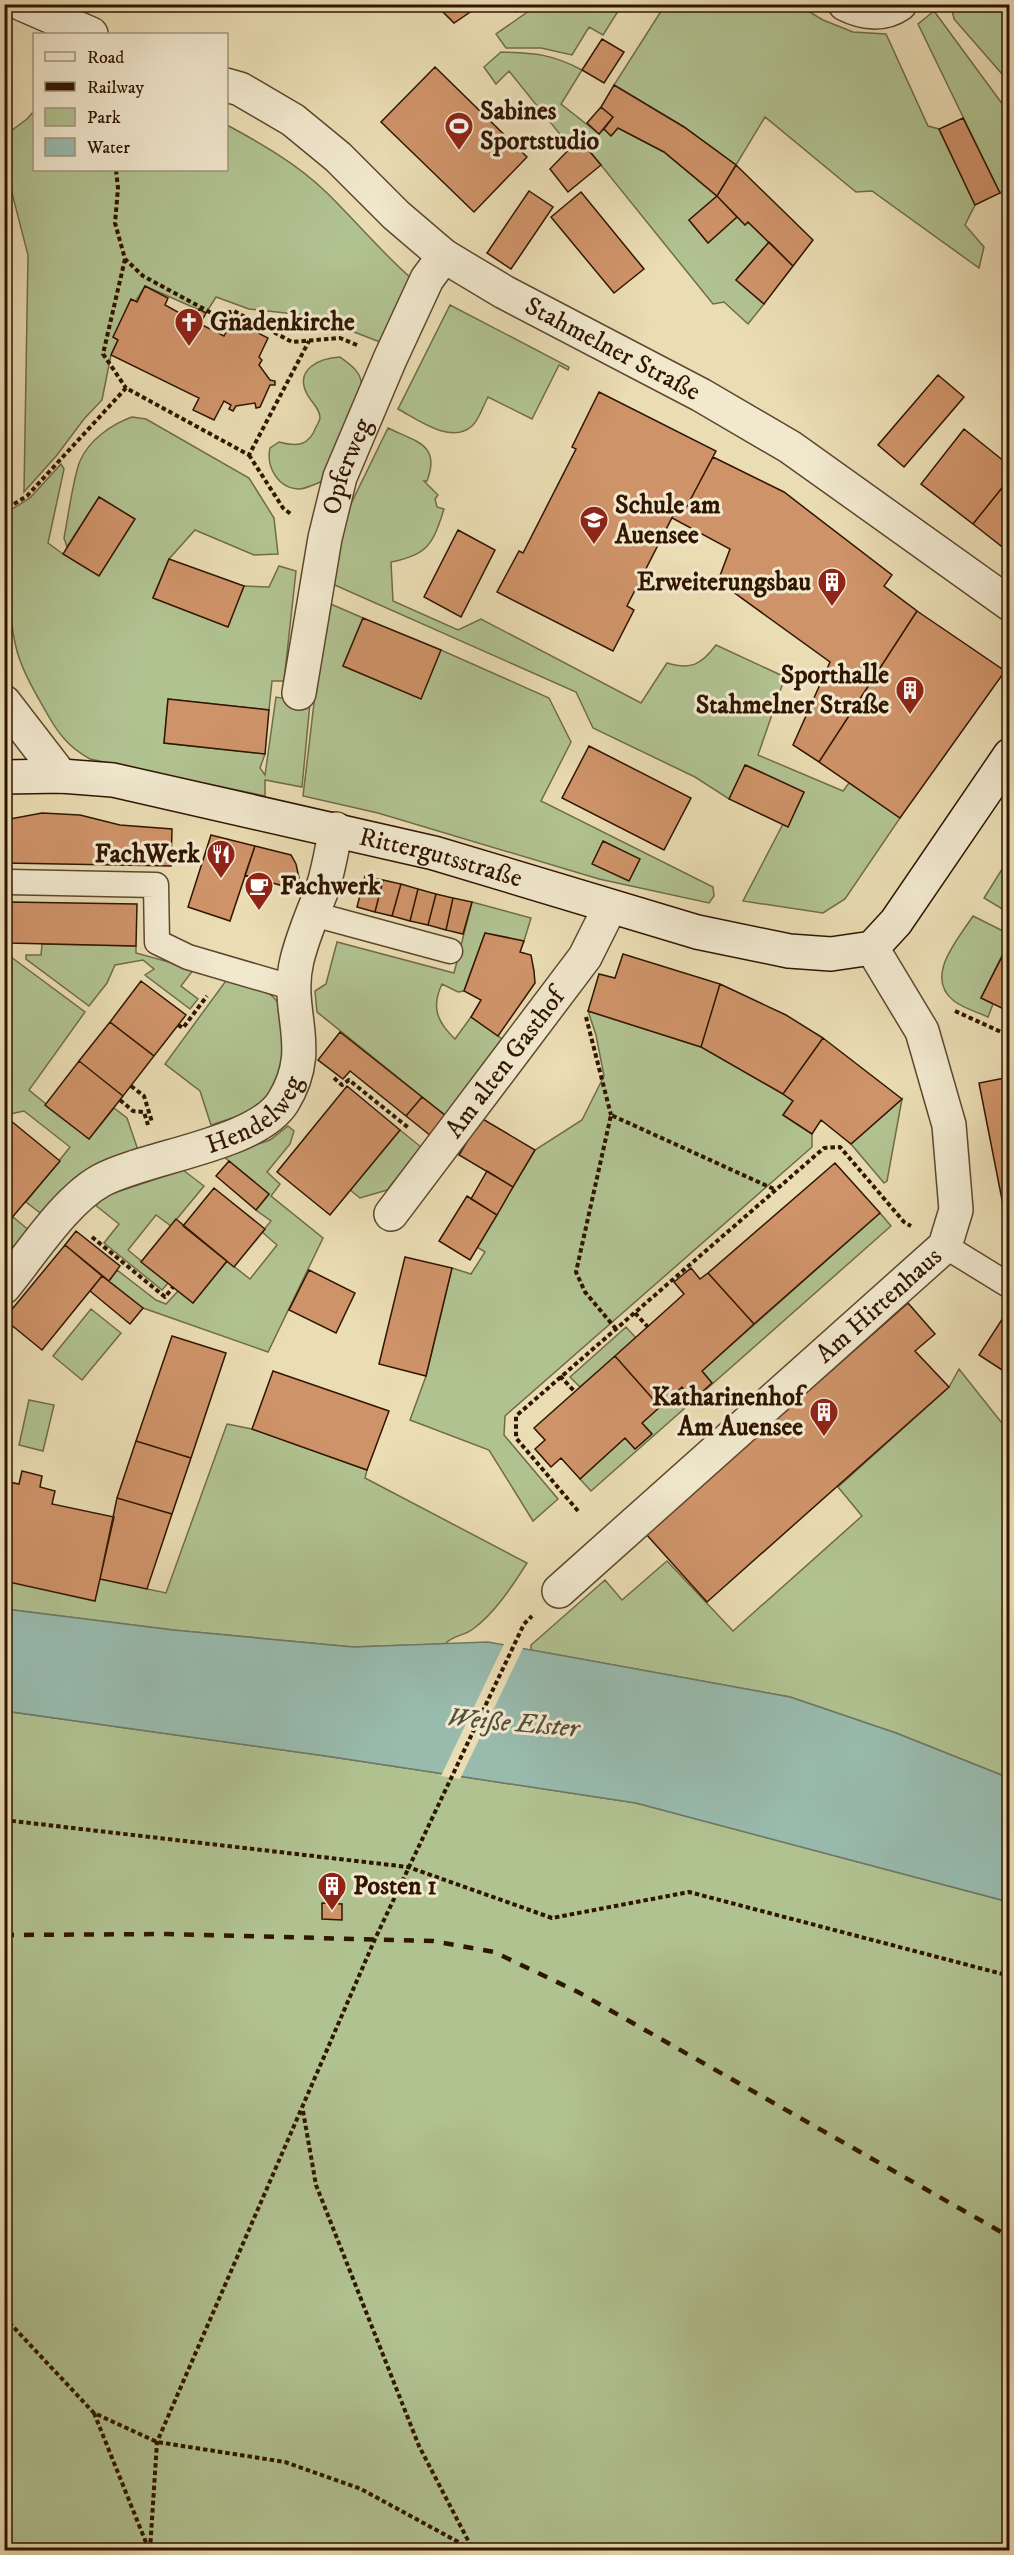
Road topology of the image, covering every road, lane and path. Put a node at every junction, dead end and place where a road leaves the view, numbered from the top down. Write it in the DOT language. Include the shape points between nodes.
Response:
graph roads {
  1 [pos="845,4"];
  2 [pos="900,4"];
  3 [pos="28,6"];
  4 [pos="89,33"];
  5 [pos="228,86"];
  6 [pos="117,171"];
  7 [pos="444,256"];
  8 [pos="124,259"];
  9 [pos="309,341"];
  10 [pos="390,359"];
  11 [pos="126,388"];
  12 [pos="249,455"];
  13 [pos="14,504"];
  14 [pos="325,538"];
  15 [pos="1010,604"];
  16 [pos="299,693"];
  17 [pos="4,702"];
  18 [pos="1010,755"];
  19 [pos="61,776"];
  20 [pos="4,777"];
  21 [pos="336,829"];
  22 [pos="9,882"];
  23 [pos="610,907"];
  24 [pos="313,914"];
  25 [pos="872,948"];
  26 [pos="450,951"];
  27 [pos="227,968"];
  28 [pos="294,988"];
  29 [pos="950,1010"];
  30 [pos="585,1012"];
  31 [pos="178,1025"];
  32 [pos="1010,1036"];
  33 [pos="300,1052"];
  34 [pos="131,1086"];
  35 [pos="144,1096"];
  36 [pos="120,1100"];
  37 [pos="133,1111"];
  38 [pos="611,1115"];
  39 [pos="439,1152"];
  40 [pos="776,1190"];
  41 [pos="63,1214"];
  42 [pos="392,1214"];
  43 [pos="945,1246"];
  44 [pos="1010,1286"];
  45 [pos="4,1287"];
  46 [pos="173,1287"];
  47 [pos="635,1312"];
  48 [pos="648,1327"];
  49 [pos="616,1329"];
  50 [pos="560,1376"];
  51 [pos="575,1392"];
  52 [pos="578,1510"];
  53 [pos="559,1591"];
  54 [pos="524,1624"];
  55 [pos="4,1820"];
  56 [pos="408,1867"];
  57 [pos="1010,1976"];
  58 [pos="303,2110"];
  59 [pos="4,2317"];
  60 [pos="94,2413"];
  61 [pos="157,2442"];
  62 [pos="149,2550"];
  63 [pos="473,2550"];
  1 -- 2 [label="street" via="858,11 879,13"];
  3 -- 4 [label="street"];
  5 -- 7 [label="street, Stahmelner Straße" via="293,120"];
  6 -- 8 [label="path" via="115,223"];
  7 -- 10 [label="street, Opferweg" via="427,279"];
  7 -- 15 [label="street, Stahmelner Straße" via="790,447"];
  8 -- 9 [label="path" via="143,276 218,316 234,311 292,342"];
  8 -- 11 [label="path" via="103,354"];
  9 -- 10 [label="path" via="340,338"];
  9 -- 12 [label="path"];
  10 -- 14 [label="street, Opferweg" via="340,477"];
  11 -- 12 [label="path"];
  11 -- 13 [label="path" via="27,496"];
  12 -- 14 [label="path" via="283,508"];
  14 -- 16 [label="street, Opferweg"];
  17 -- 19 [label="street"];
  18 -- 25 [label="street" via="896,922"];
  19 -- 20 [label="street, Rittergutsstraße"];
  19 -- 21 [label="street, Rittergutsstraße" via="113,780"];
  21 -- 23 [label="street, Rittergutsstraße" via="434,853"];
  21 -- 24 [label="street, Hendelweg"];
  22 -- 27 [label="lane" via="156,885 157,942 188,957"];
  23 -- 25 [label="street, Rittergutsstraße" via="698,932 789,951 831,954"];
  23 -- 39 [label="street, Am alten Gasthof" via="585,957"];
  24 -- 26 [label="lane"];
  24 -- 28 [label="street, Hendelweg" via="297,960"];
  25 -- 43 [label="street, Am Hirtenhaus" via="922,1031 950,1125 956,1210"];
  27 -- 28 [label="lane"];
  27 -- 31 [label="path" via="183,1028"];
  28 -- 33 [label="street, Hendelweg"];
  29 -- 32 [label="path"];
  30 -- 38 [label="path"];
  33 -- 39 [label="path" via="342,1085 349,1080"];
  33 -- 41 [label="street, Hendelweg" via="297,1075 282,1104 264,1123 104,1179 77,1197"];
  34 -- 35 [label="path"];
  36 -- 37 [label="path"];
  38 -- 40 [label="path"];
  38 -- 49 [label="path" via="576,1272 585,1292"];
  39 -- 42 [label="street, Am alten Gasthof"];
  40 -- 43 [label="path" via="824,1148 840,1147 904,1222"];
  40 -- 47 [label="path"];
  41 -- 45 [label="street, Hendelweg"];
  41 -- 46 [label="path" via="165,1296"];
  43 -- 44 [label="lane"];
  43 -- 53 [label="street, Am Hirtenhaus"];
  47 -- 48 [label="path"];
  47 -- 49 [label="path"];
  49 -- 50 [label="path"];
  50 -- 51 [label="path"];
  50 -- 52 [label="path" via="516,1416 516,1438"];
  54 -- 56 [label="path"];
  55 -- 56 [label="path"];
  56 -- 57 [label="path" via="552,1918 688,1892"];
  56 -- 58 [label="path"];
  58 -- 61 [label="path"];
  58 -- 63 [label="path" via="316,2185 419,2446"];
  59 -- 60 [label="path"];
  60 -- 61 [label="path"];
  60 -- 62 [label="path"];
  61 -- 62 [label="path"];
  61 -- 63 [label="path" via="285,2462 361,2489"];
}
